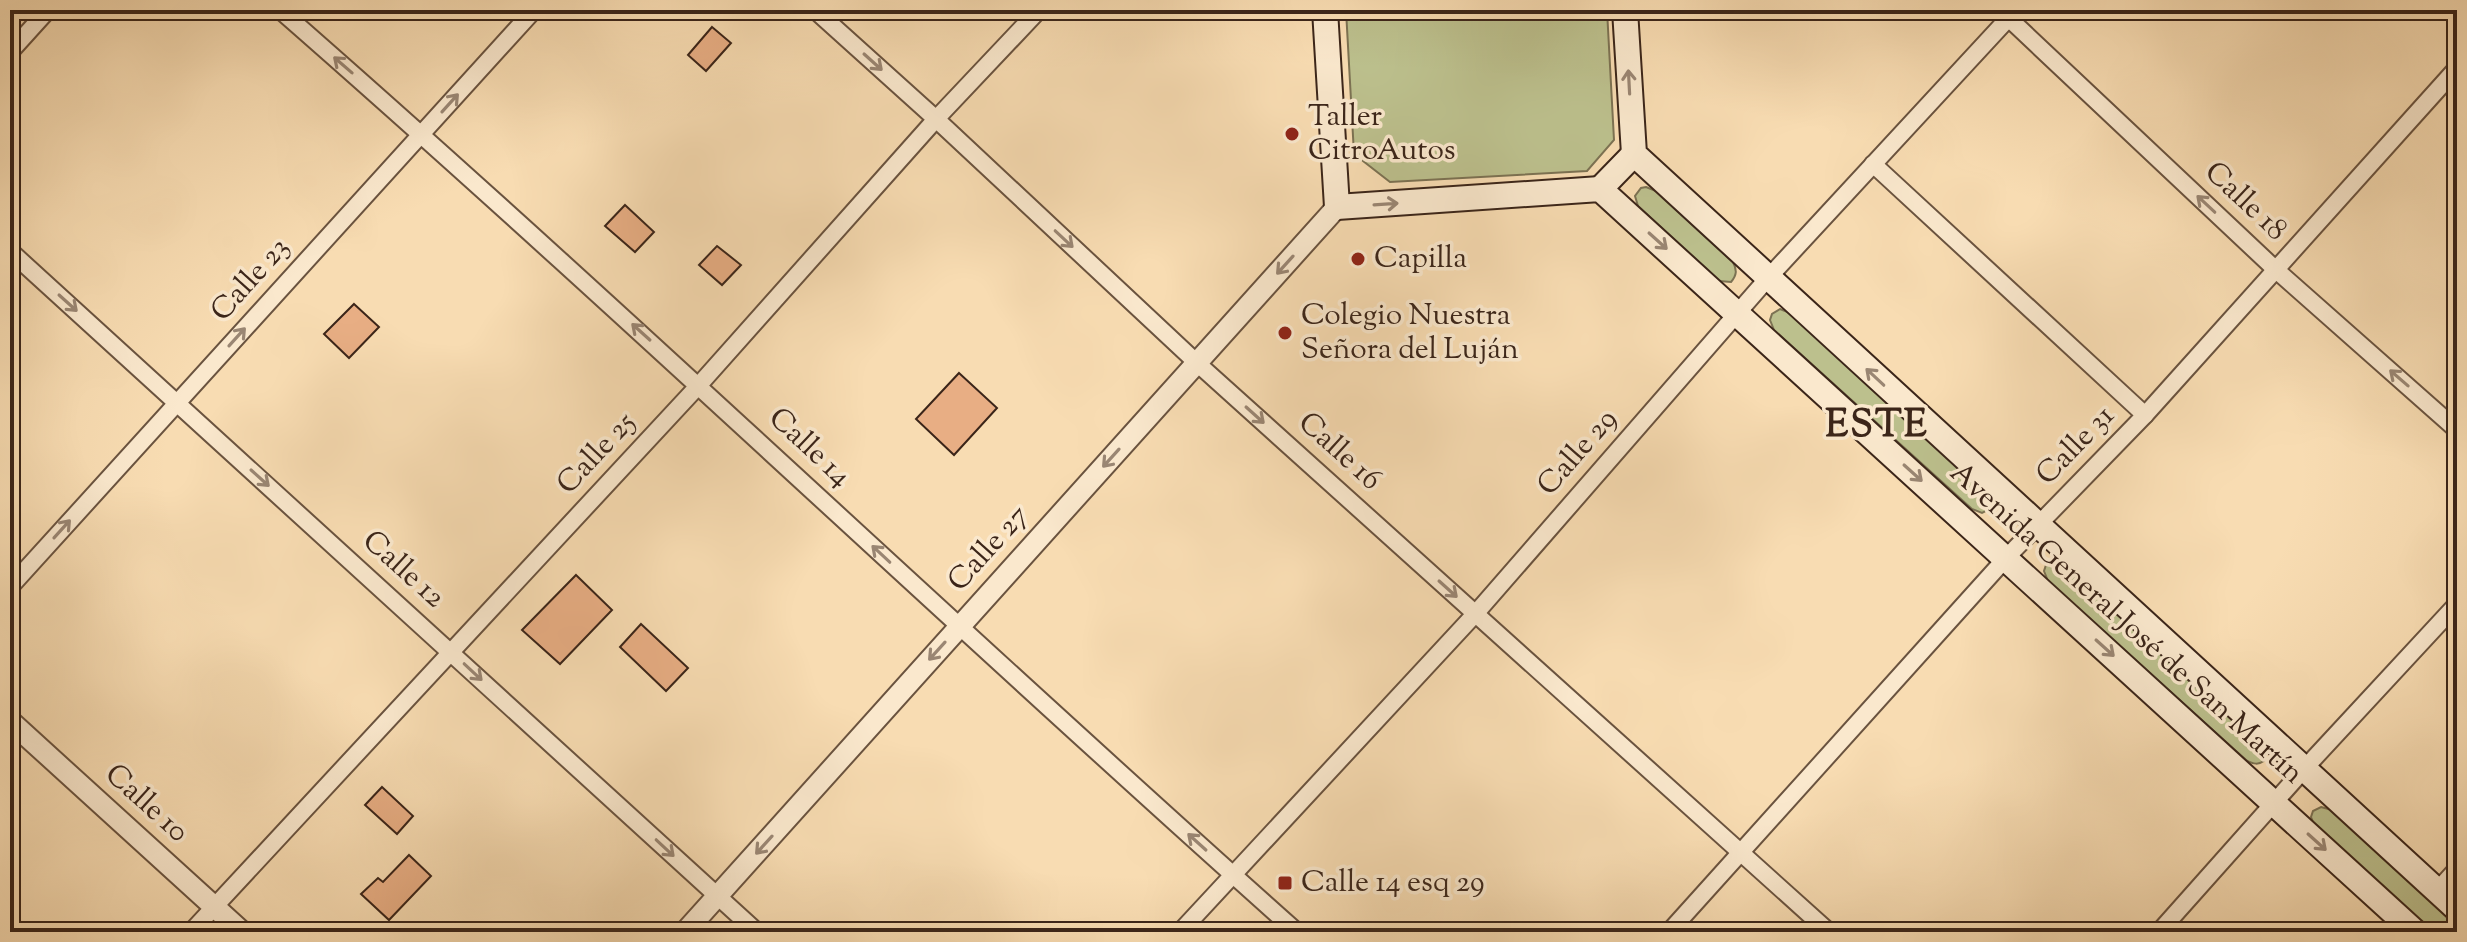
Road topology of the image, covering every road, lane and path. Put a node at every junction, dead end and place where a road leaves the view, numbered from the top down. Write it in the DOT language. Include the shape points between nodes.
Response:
graph roads {
  1 [pos="48,10"];
  2 [pos="280,10"];
  3 [pos="534,10"];
  4 [pos="815,10"];
  5 [pos="1039,10"];
  6 [pos="1325,10"];
  7 [pos="1625,10"];
  8 [pos="2008,13"];
  9 [pos="10,52"];
  10 [pos="2457,68"];
  11 [pos="936,119"];
  12 [pos="421,134"];
  13 [pos="1634,154"];
  14 [pos="1873,164"];
  15 [pos="1600,189"];
  16 [pos="1337,207"];
  17 [pos="10,251"];
  18 [pos="2275,269"];
  19 [pos="1768,278"];
  20 [pos="1737,313"];
  21 [pos="1197,363"];
  22 [pos="699,385"];
  23 [pos="177,403"];
  24 [pos="2145,415"];
  25 [pos="2457,430"];
  26 [pos="2038,526"];
  27 [pos="2006,558"];
  28 [pos="10,587"];
  29 [pos="2457,604"];
  30 [pos="1476,613"];
  31 [pos="960,626"];
  32 [pos="452,652"];
  33 [pos="10,721"];
  34 [pos="2305,768"];
  35 [pos="2274,803"];
  36 [pos="1741,852"];
  37 [pos="2457,869"];
  38 [pos="1233,875"];
  39 [pos="2437,891"];
  40 [pos="717,896"];
  41 [pos="214,906"];
  42 [pos="2457,909"];
  43 [pos="191,932"];
  44 [pos="242,932"];
  45 [pos="685,932"];
  46 [pos="757,932"];
  47 [pos="1180,932"];
  48 [pos="1297,932"];
  49 [pos="1669,932"];
  50 [pos="1829,932"];
  51 [pos="2159,932"];
  52 [pos="2415,932"];
  1 -- 9 [label="street"];
  12 -- 2 [label="street, Calle 14, one-way"];
  12 -- 3 [label="street, Calle 23, one-way"];
  4 -- 11 [label="street, Calle 16, one-way"];
  5 -- 11 [label="street, Calle 25"];
  6 -- 16 [label="main road"];
  13 -- 7 [label="main road, one-way"];
  8 -- 14 [label="street, Calle 29"];
  18 -- 8 [label="street, Calle 18, one-way"];
  10 -- 18 [label="street, Calle 31"];
  11 -- 21 [label="street, Calle 16, one-way"];
  11 -- 22 [label="street, Calle 25"];
  22 -- 12 [label="street, Calle 14, one-way"];
  23 -- 12 [label="street, Calle 23, one-way"];
  13 -- 15 [label="main road"];
  13 -- 19 [label="main road, Avenida General José de San Martín"];
  14 -- 19 [label="street, Calle 29"];
  14 -- 24 [label="street"];
  16 -- 15 [label="main road, one-way"];
  15 -- 20 [label="main road, Avenida General José de San Martín, one-way"];
  16 -- 21 [label="street, Calle 27, one-way"];
  17 -- 23 [label="street, Calle 12, one-way"];
  18 -- 24 [label="street, Calle 31"];
  25 -- 18 [label="street, Calle 18, one-way"];
  19 -- 20 [label="street, Calle 29"];
  26 -- 19 [label="main road, Avenida General José de San Martín, one-way"];
  20 -- 27 [label="main road, Avenida General José de San Martín, one-way"];
  20 -- 30 [label="street, Calle 29"];
  21 -- 30 [label="street, Calle 16, one-way"];
  21 -- 31 [label="street, Calle 27, one-way"];
  31 -- 22 [label="street, Calle 14, one-way"];
  22 -- 32 [label="street, Calle 25"];
  28 -- 23 [label="street, Calle 23, one-way"];
  23 -- 32 [label="street, Calle 12, one-way"];
  24 -- 26 [label="street, Calle 31"];
  26 -- 27 [label="street, Calle 31"];
  26 -- 34 [label="main road, Avenida General José de San Martín"];
  27 -- 35 [label="main road, Avenida General José de San Martín, one-way"];
  27 -- 36 [label="street, Calle 31"];
  29 -- 34 [label="street"];
  30 -- 36 [label="street, Calle 16"];
  30 -- 38 [label="street, Calle 29"];
  38 -- 31 [label="street, Calle 14, one-way"];
  31 -- 40 [label="street, Calle 27, one-way"];
  32 -- 40 [label="street, Calle 12, one-way"];
  32 -- 41 [label="street, Calle 25"];
  33 -- 41 [label="street, Calle 10"];
  34 -- 35 [label="street"];
  34 -- 39 [label="main road, Avenida General José de San Martín"];
  35 -- 51 [label="street"];
  35 -- 52 [label="main road, Avenida General José de San Martín, one-way"];
  36 -- 49 [label="street, Calle 31"];
  36 -- 50 [label="street, Calle 16"];
  37 -- 39 [label="street"];
  38 -- 47 [label="street, Calle 29"];
  38 -- 48 [label="street, Calle 14"];
  39 -- 42 [label="main road, Avenida General José de San Martín"];
  40 -- 45 [label="street, Calle 27"];
  40 -- 46 [label="street, Calle 12"];
  41 -- 43 [label="street, Calle 25"];
  41 -- 44 [label="street, Calle 10"];
}
